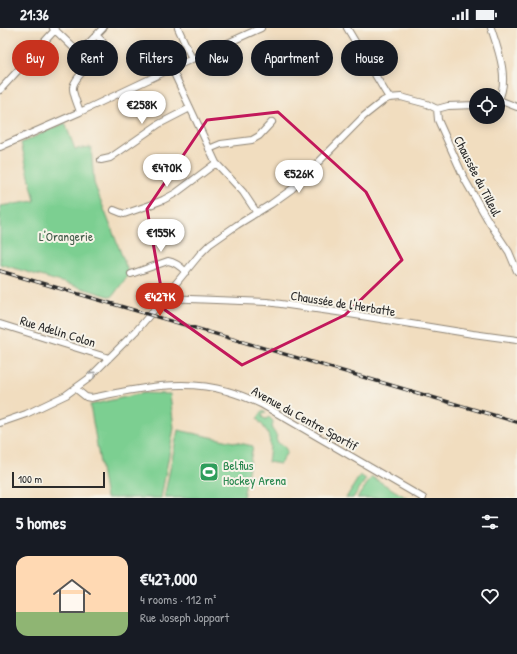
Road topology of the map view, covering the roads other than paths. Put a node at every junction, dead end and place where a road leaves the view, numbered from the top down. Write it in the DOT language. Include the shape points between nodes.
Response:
graph roads {
  1 [pos="103,28"];
  2 [pos="178,28"];
  3 [pos="347,28"];
  4 [pos="491,28"];
  5 [pos="54,29"];
  6 [pos="257,29"];
  7 [pos="96,35"];
  8 [pos="91,40"];
  9 [pos="102,40"];
  10 [pos="67,42"];
  11 [pos="192,59"];
  12 [pos="187,62"];
  13 [pos="79,76"];
  14 [pos="157,76"];
  15 [pos="175,76"];
  16 [pos="502,88"];
  17 [pos="0,90"];
  18 [pos="389,98"];
  19 [pos="505,103"];
  20 [pos="469,105"];
  21 [pos="517,107"];
  22 [pos="190,108"];
  23 [pos="436,109"];
  24 [pos="80,112"];
  25 [pos="272,122"];
  26 [pos="0,147"];
  27 [pos="209,149"];
  28 [pos="100,160"];
  29 [pos="216,163"];
  30 [pos="114,210"];
  31 [pos="257,213"];
  32 [pos="517,271"];
  33 [pos="186,272"];
  34 [pos="131,274"];
  35 [pos="164,298"];
  36 [pos="0,324"];
  37 [pos="517,340"];
  38 [pos="109,358"];
  39 [pos="76,389"];
  40 [pos="0,422"];
  41 [pos="423,498"];
  1 -- 7 [label="street"];
  2 -- 11 [label="street"];
  3 -- 18 [label="street"];
  4 -- 16 [label="street" via="500,59"];
  5 -- 10 [label="street"];
  5 -- 17 [label="street"];
  6 -- 11 [label="street"];
  7 -- 8 [label="street"];
  7 -- 9 [label="street"];
  11 -- 12 [label="street"];
  13 -- 24 [label="street" via="75,81 73,91"];
  14 -- 24 [label="street"];
  15 -- 22 [label="street"];
  18 -- 23 [label="street" via="401,97"];
  18 -- 31 [label="street" via="364,116 292,189"];
  19 -- 21 [label="street"];
  20 -- 23 [label="street"];
  22 -- 27 [label="street"];
  22 -- 28 [label="street" via="159,124 110,158"];
  23 -- 32 [label="street, Chaussée du Tilleul" via="438,120 465,180 509,252"];
  24 -- 26 [label="street"];
  25 -- 27 [label="street" via="252,140 221,144"];
  27 -- 29 [label="street"];
  29 -- 30 [label="street" via="163,200 124,214"];
  29 -- 31 [label="street" via="243,192"];
  31 -- 33 [label="street" via="210,244"];
  33 -- 34 [label="street" via="168,261"];
  33 -- 35 [label="street"];
  35 -- 37 [label="street, Chaussée de l'Herbatte" via="267,302"];
  35 -- 38 [label="street"];
  36 -- 38 [label="street, Rue Adelin Colon"];
  39 -- 38 [label="street, one-way"];
  39 -- 40 [label="street" via="40,408"];
  39 -- 41 [label="street, Avenue du Centre Sportif" via="91,398 164,385 203,386 226,390 261,404"];
}
